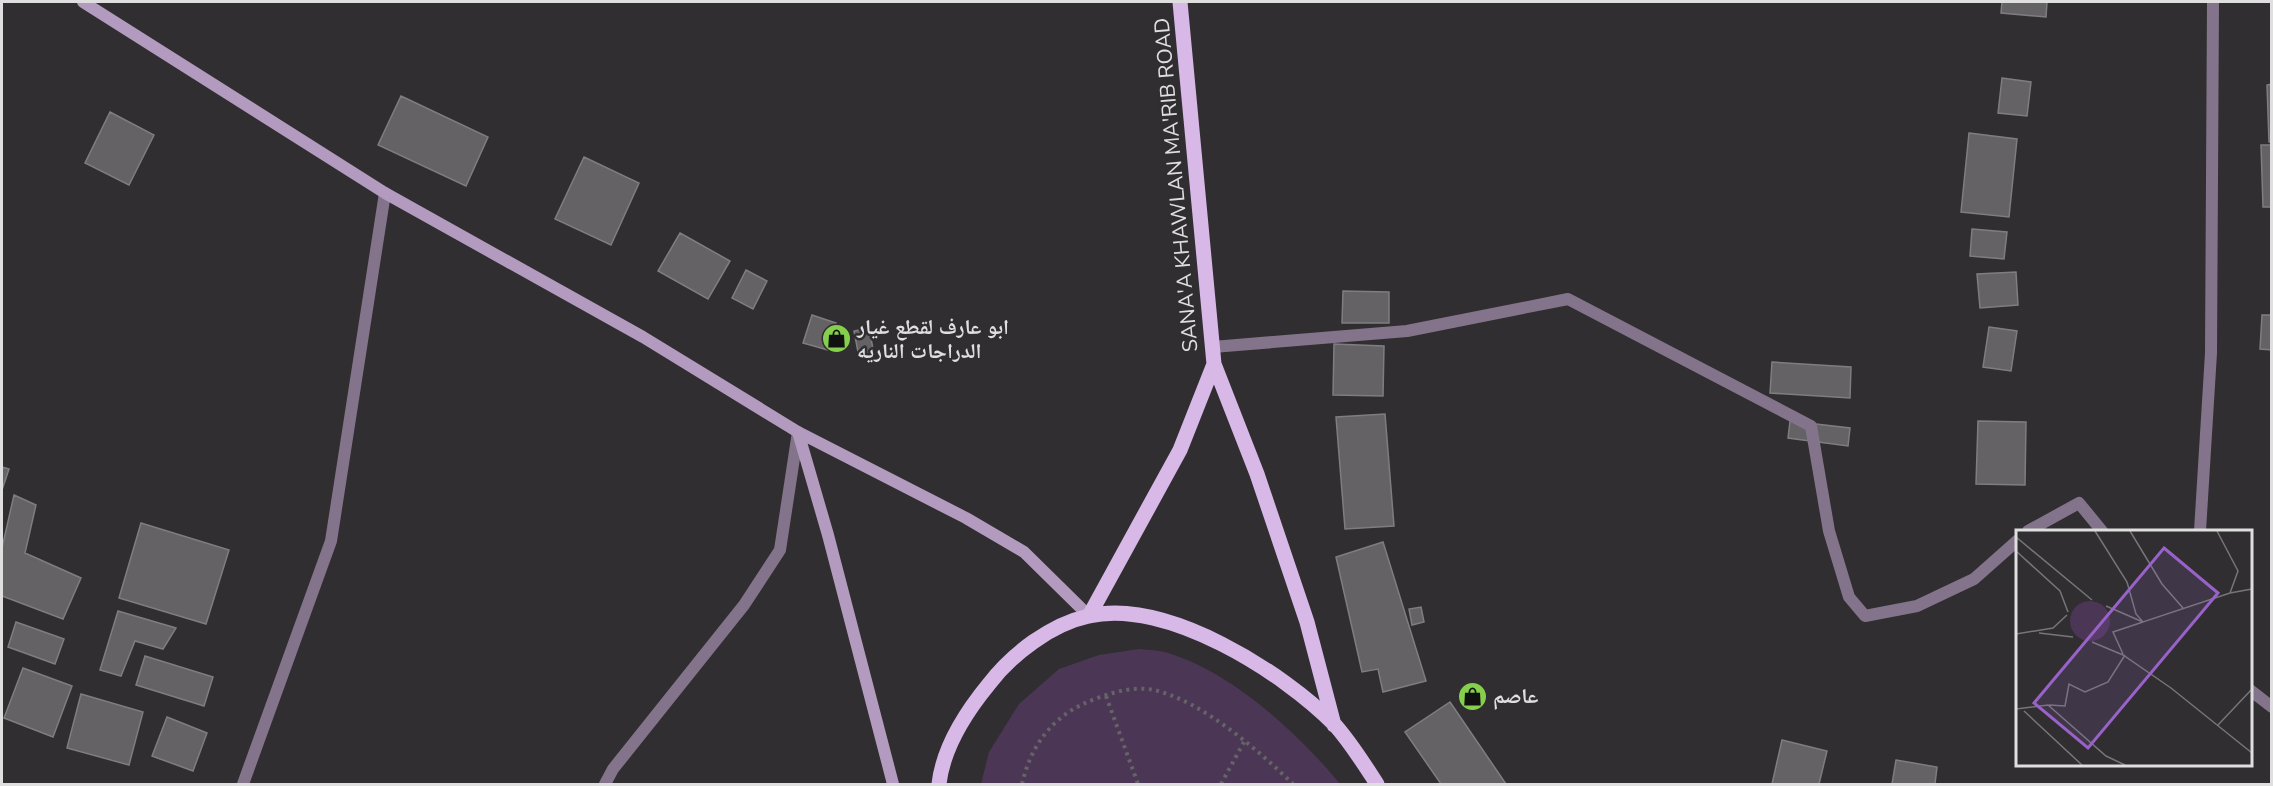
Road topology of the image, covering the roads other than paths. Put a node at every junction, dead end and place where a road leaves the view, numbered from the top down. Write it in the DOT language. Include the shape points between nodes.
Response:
graph roads {
  1 [pos="83,2"];
  2 [pos="1180,2"];
  3 [pos="2213,2"];
  4 [pos="385,193"];
  5 [pos="1213,347"];
  6 [pos="1214,364"];
  7 [pos="798,432"];
  8 [pos="2030,530"];
  9 [pos="2101,530"];
  10 [pos="2200,530"];
  11 [pos="2016,542"];
  12 [pos="1089,616"];
  13 [pos="2252,692"];
  14 [pos="2271,707"];
  15 [pos="1334,725"];
  16 [pos="243,784"];
  17 [pos="605,784"];
  18 [pos="893,784"];
  19 [pos="939,784"];
  20 [pos="1377,784"];
  1 -- 4 [label="street"];
  2 -- 5 [label="main road, SANA'A KHAWLAN MA'RIB ROAD"];
  3 -- 10 [label="street" via="2211,353"];
  4 -- 7 [label="street" via="643,337"];
  4 -- 16 [label="street" via="331,541"];
  5 -- 6 [label="main road, SANA'A KHAWLAN MA'RIB ROAD"];
  5 -- 11 [label="street" via="1407,331 1568,299 1811,426 1830,531 1849,597 1865,616 1917,606 1974,579"];
  6 -- 12 [label="main road" via="1180,450"];
  6 -- 15 [label="main road" via="1257,474 1303,611"];
  7 -- 12 [label="street" via="1024,552"];
  7 -- 17 [label="street" via="780,550 744,605"];
  7 -- 18 [label="street"];
  8 -- 9 [label="street" via="2079,503"];
  12 -- 15 [label="main road" via="1125,614 1163,620 1218,640 1272,674"];
  12 -- 19 [label="main road" via="1051,631 998,672 967,712 940,770"];
  13 -- 14 [label="street"];
  15 -- 20 [label="main road"];
}
